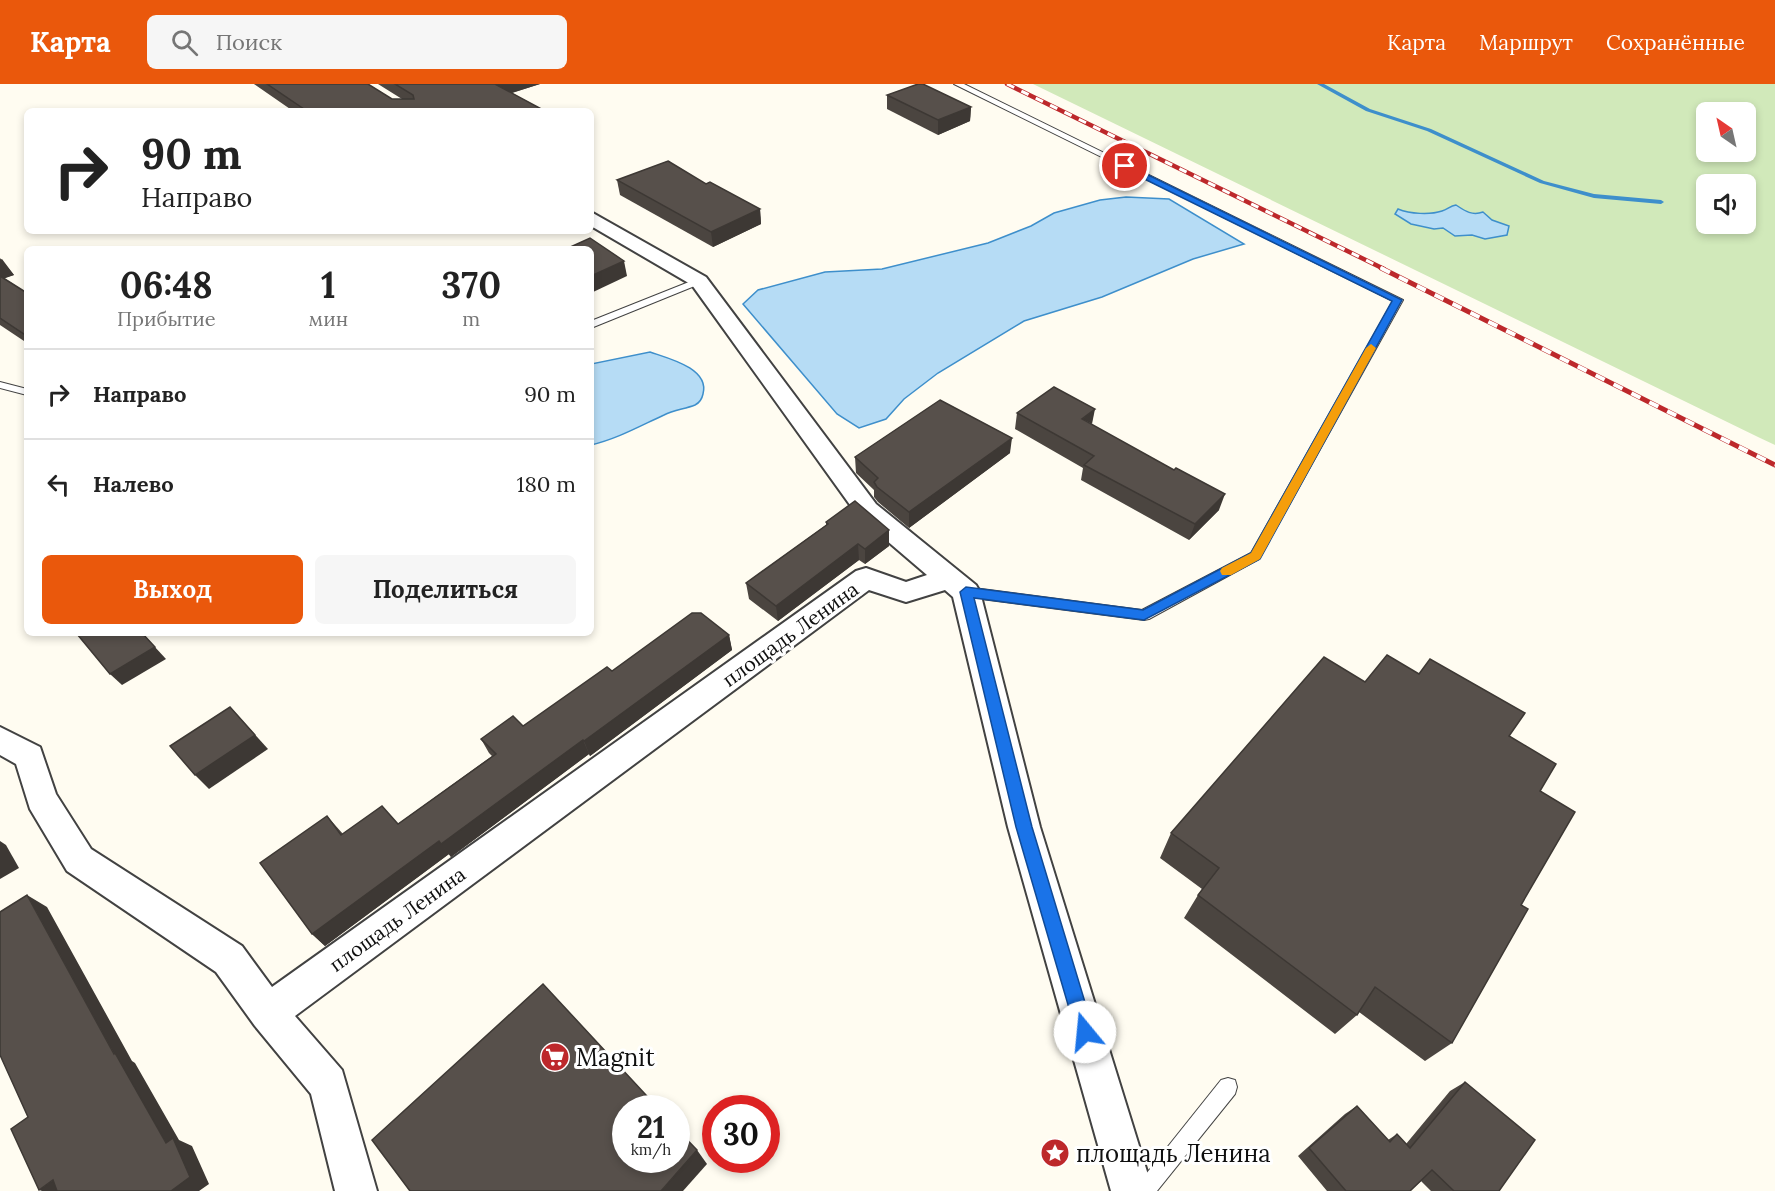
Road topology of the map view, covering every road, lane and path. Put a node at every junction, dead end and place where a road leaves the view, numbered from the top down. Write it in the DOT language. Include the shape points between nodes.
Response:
graph roads {
  1 [pos="958,84"];
  2 [pos="594,220"];
  3 [pos="699,281"];
  4 [pos="594,324"];
  5 [pos="0,385"];
  6 [pos="24,391"];
  7 [pos="958,585"];
  8 [pos="0,740"];
  9 [pos="268,1013"];
  10 [pos="1228,1087"];
  11 [pos="356,1191"];
  12 [pos="1132,1191"];
  13 [pos="1145,1191"];
  1 -- 7 [label="lane" via="1398,300 1255,556 1144,615"];
  2 -- 3 [label="street"];
  3 -- 4 [label="lane"];
  3 -- 7 [label="street" via="867,510"];
  5 -- 6 [label="lane"];
  7 -- 9 [label="street, площадь Ленина" via="906,592 866,578"];
  7 -- 12 [label="street" via="1024,827"];
  8 -- 9 [label="street" via="29,756 41,799 79,860 229,959"];
  9 -- 11 [label="street" via="328,1084"];
  10 -- 13 [label="lane"];
}
